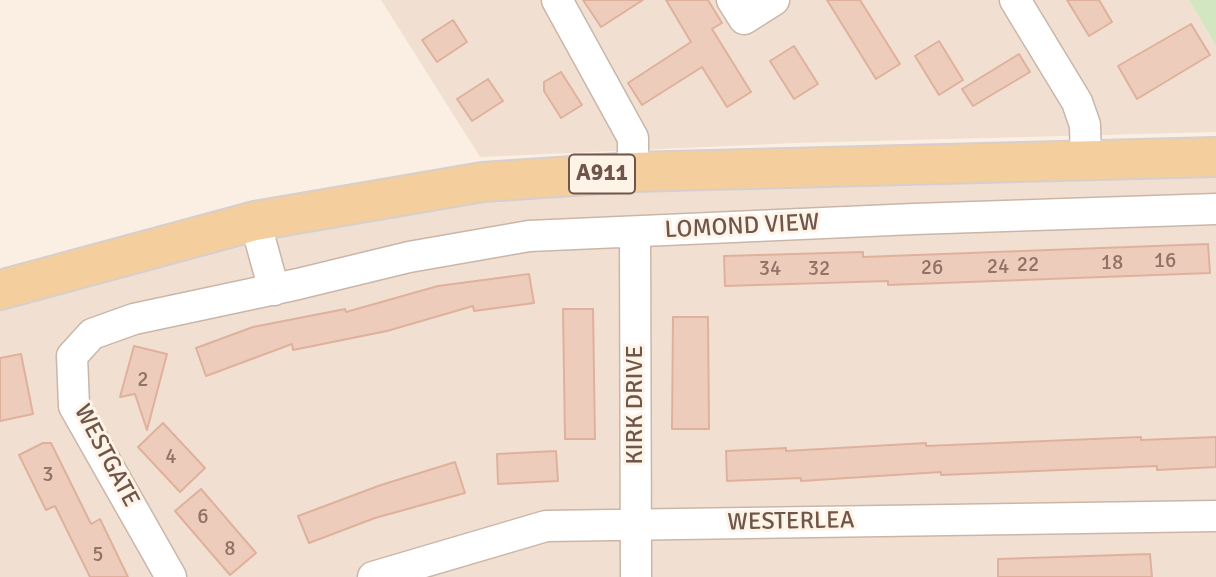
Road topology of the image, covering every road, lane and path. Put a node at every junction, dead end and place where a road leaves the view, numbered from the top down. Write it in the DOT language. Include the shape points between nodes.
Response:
graph roads {
  1 [pos="557,0"];
  2 [pos="732,0"];
  3 [pos="774,0"];
  4 [pos="1015,0"];
  5 [pos="1216,157"];
  6 [pos="1086,162"];
  7 [pos="634,172"];
  8 [pos="1216,209"];
  9 [pos="255,221"];
  10 [pos="635,232"];
  11 [pos="0,290"];
  12 [pos="274,290"];
  13 [pos="173,312"];
  14 [pos="1216,516"];
  15 [pos="637,525"];
  16 [pos="171,577"];
  17 [pos="373,577"];
  18 [pos="636,577"];
  1 -- 7 [label="street" via="633,138"];
  2 -- 3 [label="street" via="744,19"];
  4 -- 6 [label="street" via="1077,102 1085,125"];
  5 -- 6 [label="main road, A911"];
  6 -- 7 [label="main road, A911"];
  7 -- 9 [label="main road, A911" via="483,183"];
  8 -- 10 [label="street, LOMOND VIEW"];
  9 -- 11 [label="main road, A911"];
  9 -- 12 [label="street"];
  10 -- 12 [label="street, LOMOND VIEW" via="529,236 409,257"];
  10 -- 15 [label="street, KIRK DRIVE"];
  12 -- 13 [label="street, LOMOND VIEW"];
  13 -- 16 [label="street, WESTGATE" via="92,334 72,356 74,406"];
  14 -- 15 [label="street, WESTERLEA"];
  15 -- 17 [label="street, WESTERLEA" via="546,526"];
  15 -- 18 [label="street, KIRK DRIVE"];
}
